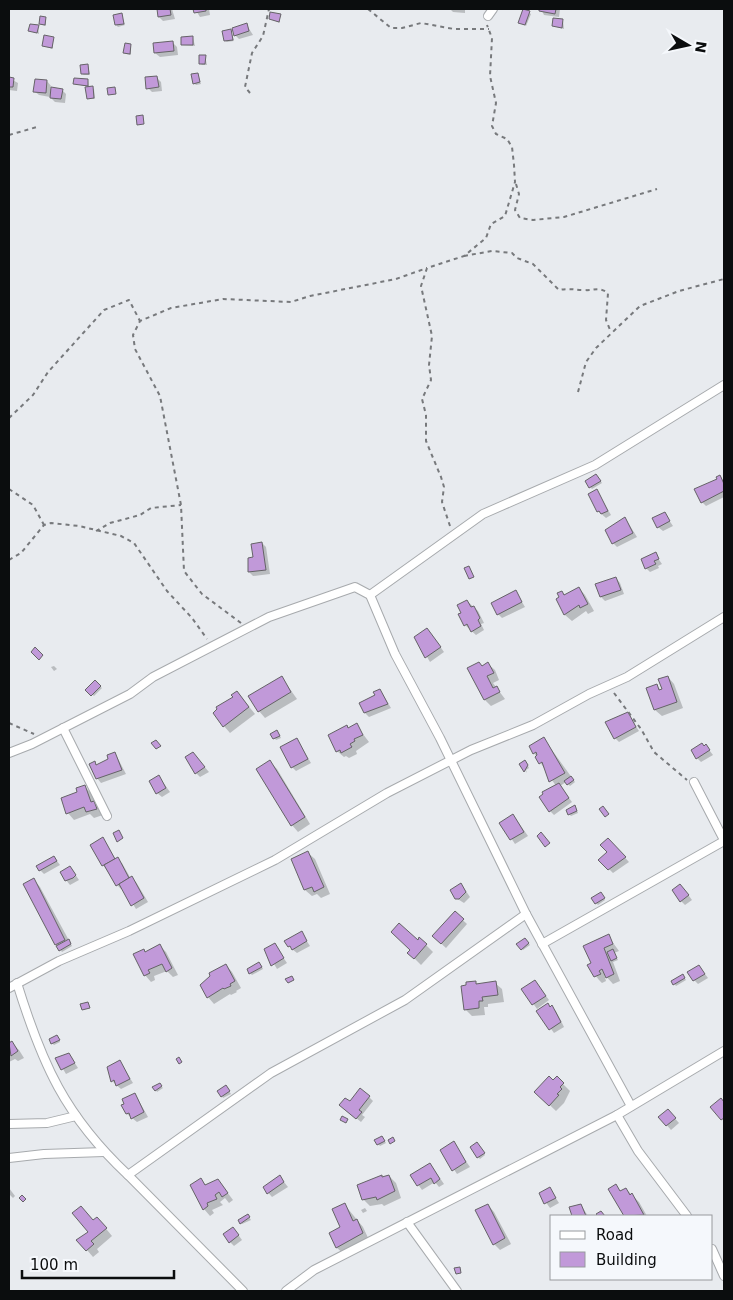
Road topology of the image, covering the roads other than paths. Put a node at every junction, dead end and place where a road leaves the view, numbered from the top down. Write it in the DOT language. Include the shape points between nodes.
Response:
graph roads {
  1 [pos="493,9"];
  2 [pos="488,16"];
  3 [pos="724,385"];
  4 [pos="370,595"];
  5 [pos="724,618"];
  6 [pos="63,728"];
  7 [pos="9,753"];
  8 [pos="451,762"];
  9 [pos="694,782"];
  10 [pos="107,816"];
  11 [pos="724,841"];
  12 [pos="526,914"];
  13 [pos="542,944"];
  14 [pos="17,983"];
  15 [pos="9,988"];
  16 [pos="724,1051"];
  17 [pos="631,1106"];
  18 [pos="617,1115"];
  19 [pos="76,1116"];
  20 [pos="9,1124"];
  21 [pos="104,1152"];
  22 [pos="9,1158"];
  23 [pos="128,1175"];
  24 [pos="686,1215"];
  25 [pos="407,1222"];
  26 [pos="713,1251"];
  27 [pos="724,1276"];
  28 [pos="243,1291"];
  29 [pos="286,1291"];
  30 [pos="456,1291"];
  1 -- 2 [label="street"];
  3 -- 4 [label="street" via="595,465 483,514"];
  4 -- 6 [label="street" via="355,587 269,617"];
  4 -- 8 [label="street" via="395,654"];
  5 -- 8 [label="street" via="609,686"];
  6 -- 7 [label="street"];
  6 -- 10 [label="street"];
  8 -- 12 [label="street"];
  8 -- 14 [label="street" via="387,793 275,860"];
  9 -- 11 [label="street"];
  11 -- 13 [label="street"];
  12 -- 13 [label="street"];
  12 -- 23 [label="street" via="405,1000 272,1073"];
  13 -- 17 [label="street"];
  14 -- 15 [label="street"];
  14 -- 19 [label="street" via="47,1069"];
  16 -- 17 [label="street"];
  17 -- 18 [label="street"];
  18 -- 24 [label="street" via="638,1151"];
  18 -- 25 [label="street"];
  19 -- 20 [label="street" via="47,1123"];
  19 -- 21 [label="street"];
  21 -- 22 [label="street"];
  21 -- 23 [label="street"];
  23 -- 28 [label="street"];
  25 -- 29 [label="street" via="314,1270"];
  25 -- 30 [label="street"];
  26 -- 27 [label="street"];
}
